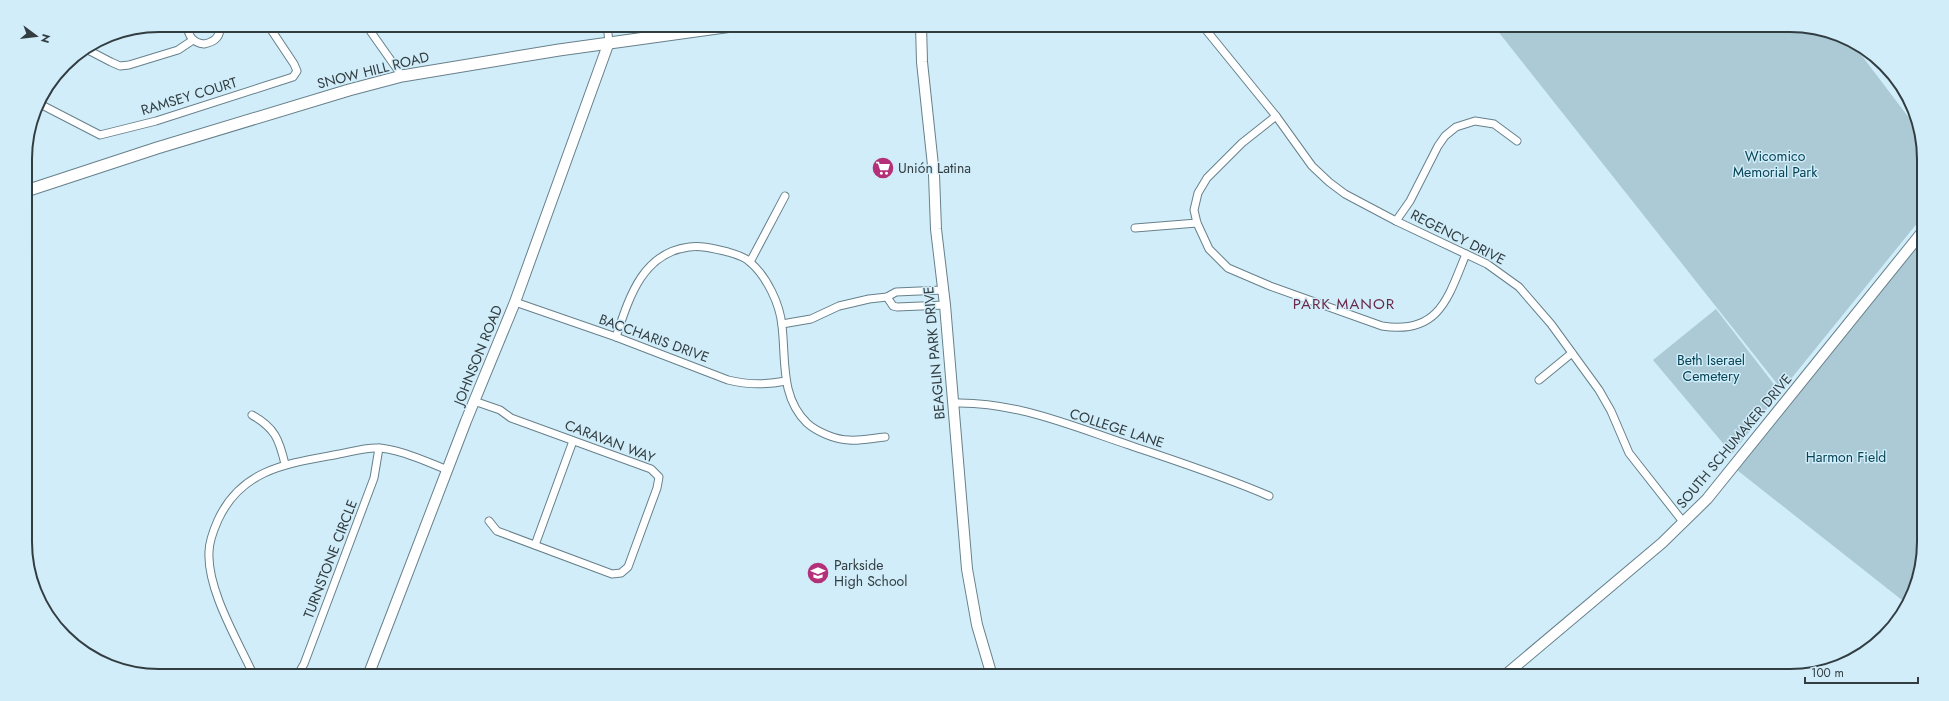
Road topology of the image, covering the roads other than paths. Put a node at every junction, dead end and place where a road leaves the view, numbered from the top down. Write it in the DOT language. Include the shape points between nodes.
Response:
graph roads {
  1 [pos="189,32"];
  2 [pos="219,32"];
  3 [pos="273,32"];
  4 [pos="371,32"];
  5 [pos="607,32"];
  6 [pos="685,32"];
  7 [pos="921,32"];
  8 [pos="1208,32"];
  9 [pos="192,40"];
  10 [pos="608,42"];
  11 [pos="91,52"];
  12 [pos="402,76"];
  13 [pos="44,106"];
  14 [pos="1276,116"];
  15 [pos="1517,141"];
  16 [pos="32,189"];
  17 [pos="785,196"];
  18 [pos="1396,221"];
  19 [pos="1197,223"];
  20 [pos="1135,228"];
  21 [pos="1917,238"];
  22 [pos="1466,254"];
  23 [pos="750,262"];
  24 [pos="943,290"];
  25 [pos="887,297"];
  26 [pos="515,302"];
  27 [pos="945,305"];
  28 [pos="782,324"];
  29 [pos="616,337"];
  30 [pos="1572,353"];
  31 [pos="1539,380"];
  32 [pos="786,381"];
  33 [pos="474,401"];
  34 [pos="953,403"];
  35 [pos="252,414"];
  36 [pos="885,437"];
  37 [pos="573,441"];
  38 [pos="379,448"];
  39 [pos="285,464"];
  40 [pos="448,470"];
  41 [pos="1269,496"];
  42 [pos="489,521"];
  43 [pos="1684,523"];
  44 [pos="535,545"];
  45 [pos="251,669"];
  46 [pos="301,669"];
  47 [pos="371,669"];
  48 [pos="990,669"];
  49 [pos="1512,669"];
  1 -- 9 [label="street"];
  2 -- 9 [label="street" via="210,43"];
  3 -- 13 [label="street, RAMSEY COURT" via="294,64 297,71 293,77 156,121 100,135"];
  4 -- 12 [label="street"];
  5 -- 10 [label="street"];
  6 -- 10 [label="main road, SNOW HILL ROAD"];
  7 -- 24 [label="street, BEAGLIN PARK DRIVE"];
  8 -- 14 [label="street, REGENCY DRIVE"];
  9 -- 11 [label="street" via="178,50 129,65 120,66"];
  10 -- 12 [label="main road, SNOW HILL ROAD"];
  10 -- 26 [label="street, JOHNSON ROAD"];
  12 -- 16 [label="main road, SNOW HILL ROAD" via="158,148"];
  14 -- 18 [label="street, REGENCY DRIVE" via="1312,166 1329,182 1345,194"];
  14 -- 19 [label="street" via="1242,143 1207,178 1198,193 1194,210"];
  15 -- 18 [label="street" via="1494,124 1475,121 1456,127 1438,146 1410,201"];
  17 -- 23 [label="street"];
  18 -- 22 [label="street, REGENCY DRIVE"];
  19 -- 20 [label="street"];
  19 -- 22 [label="street" via="1209,249 1228,268 1270,286 1382,326 1398,328 1415,325 1435,315 1449,296"];
  21 -- 43 [label="street, SOUTH SCHUMAKER DRIVE" via="1708,499"];
  22 -- 30 [label="street, REGENCY DRIVE" via="1487,264 1519,287"];
  23 -- 28 [label="street" via="761,274 773,295"];
  23 -- 29 [label="street" via="713,248 692,247 669,252 644,272 628,304"];
  24 -- 25 [label="street" via="896,292"];
  24 -- 27 [label="street, BEAGLIN PARK DRIVE"];
  25 -- 27 [label="street" via="893,306 897,307"];
  25 -- 28 [label="street" via="853,302 815,318"];
  26 -- 29 [label="street, BACCHARIS DRIVE"];
  26 -- 33 [label="street, JOHNSON ROAD"];
  27 -- 34 [label="street, BEAGLIN PARK DRIVE"];
  28 -- 32 [label="street"];
  29 -- 32 [label="street, BACCHARIS DRIVE" via="743,384"];
  30 -- 31 [label="street"];
  30 -- 43 [label="street, REGENCY DRIVE" via="1611,411 1629,453"];
  32 -- 36 [label="street" via="788,392 799,412 808,423 824,433 848,440"];
  33 -- 37 [label="street, CARAVAN WAY"];
  33 -- 40 [label="street, JOHNSON ROAD"];
  34 -- 41 [label="street, COLLEGE LANE" via="976,402 1031,413 1188,464"];
  34 -- 48 [label="street, BEAGLIN PARK DRIVE" via="967,569 977,625"];
  35 -- 39 [label="street" via="265,422 280,442"];
  37 -- 44 [label="street"];
  37 -- 44 [label="street, CARAVAN WAY" via="651,469 659,477 657,488 628,567 621,573 612,574"];
  38 -- 39 [label="street"];
  38 -- 40 [label="street"];
  38 -- 46 [label="street, TURNSTONE CIRCLE" via="374,478"];
  39 -- 45 [label="street" via="251,480 234,495 221,513 208,550 209,570 215,591"];
  40 -- 47 [label="street, JOHNSON ROAD"];
  42 -- 44 [label="street, CARAVAN WAY" via="497,531"];
  43 -- 49 [label="street, SOUTH SCHUMAKER DRIVE"];
}
